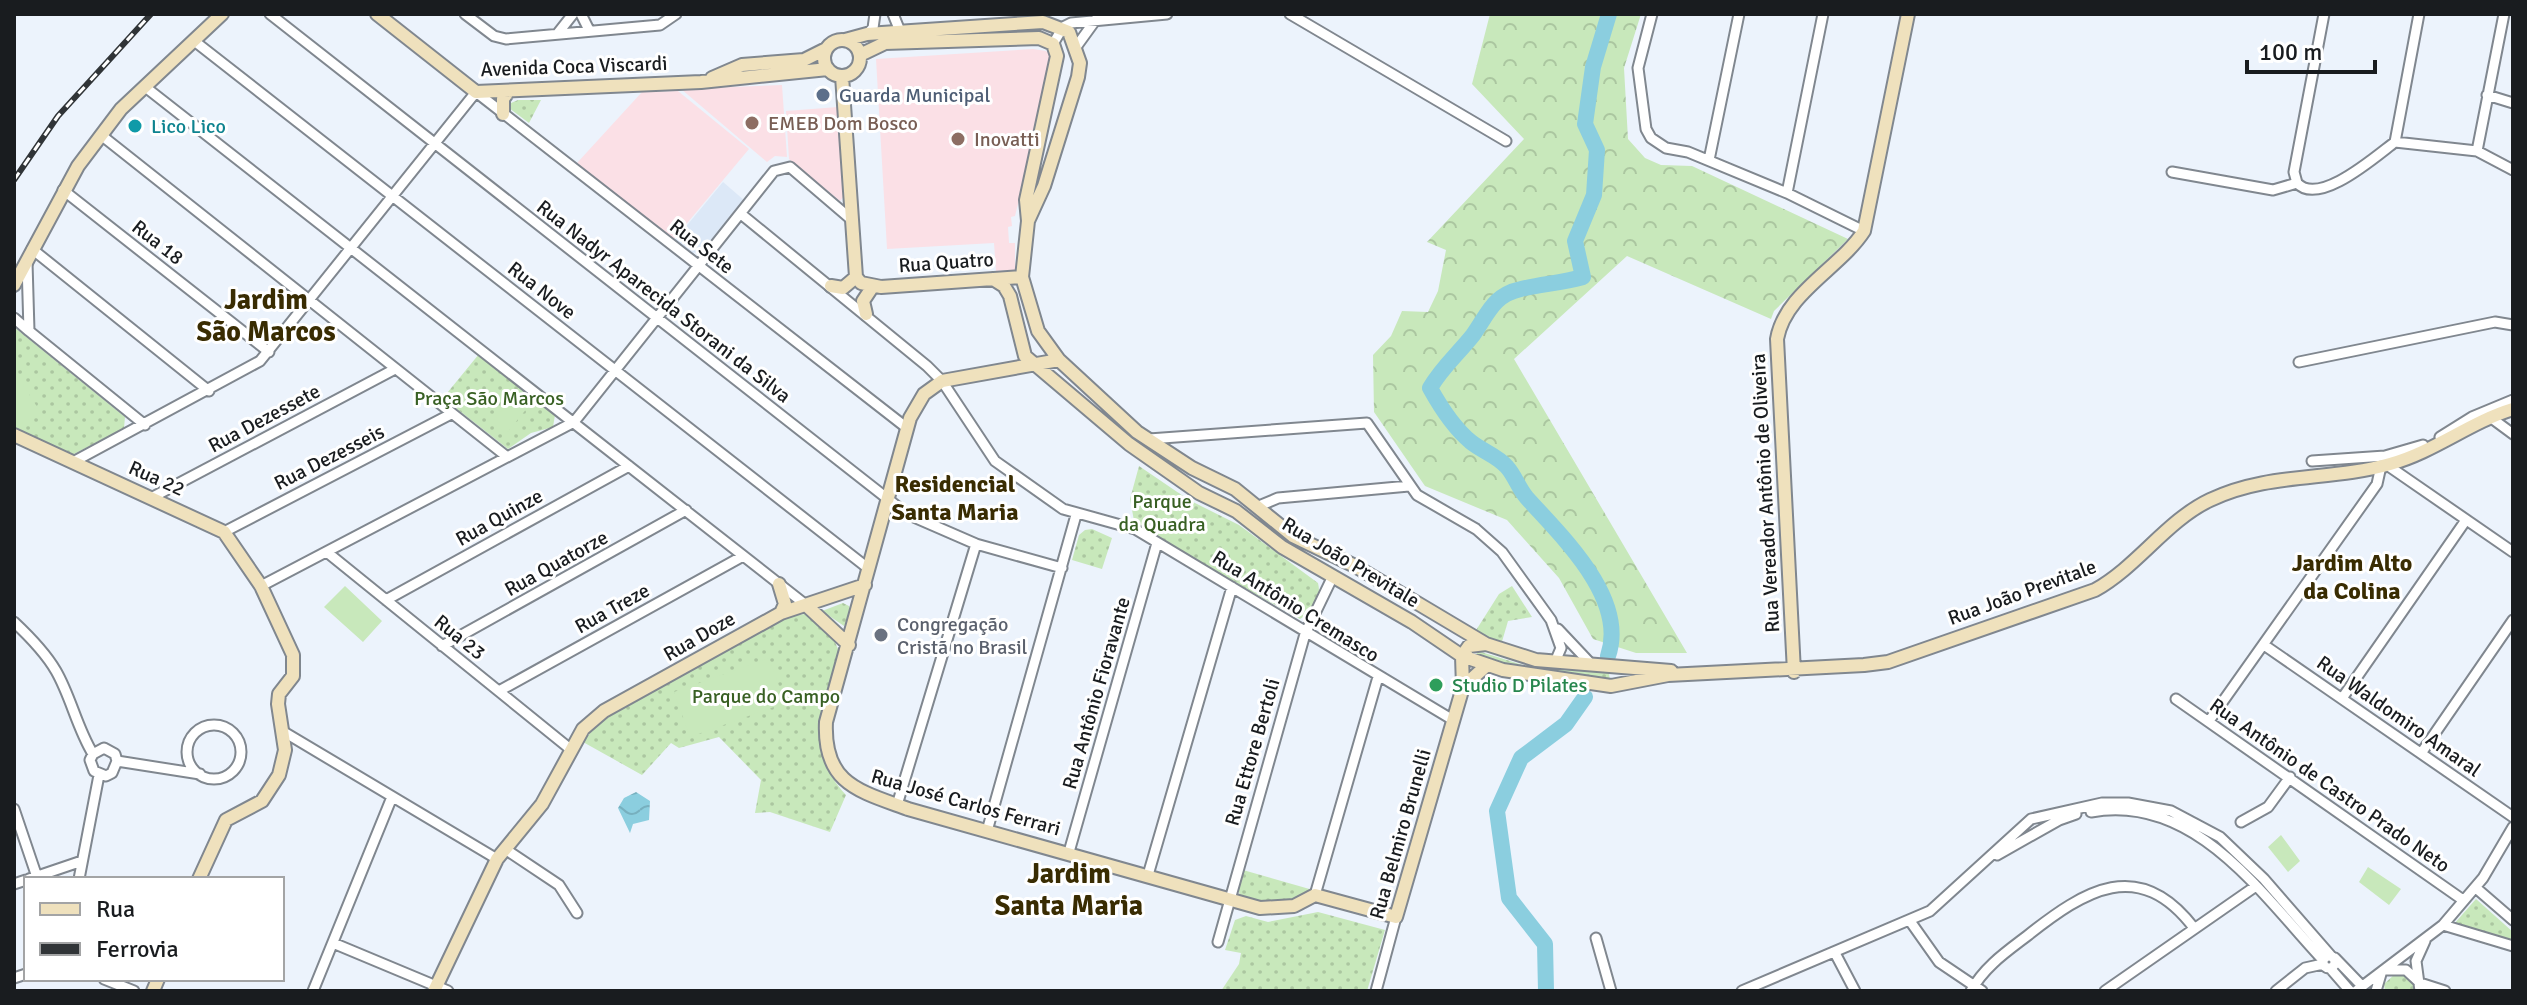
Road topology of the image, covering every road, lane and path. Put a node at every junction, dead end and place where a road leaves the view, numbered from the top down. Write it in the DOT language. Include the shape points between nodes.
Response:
graph roads {
  1 [pos="222,14"];
  2 [pos="270,14"];
  3 [pos="377,14"];
  4 [pos="465,14"];
  5 [pos="573,14"];
  6 [pos="581,14"];
  7 [pos="676,14"];
  8 [pos="875,14"];
  9 [pos="893,14"];
  10 [pos="1167,14"];
  11 [pos="1290,14"];
  12 [pos="1652,14"];
  13 [pos="1739,14"];
  14 [pos="1823,14"];
  15 [pos="1908,14"];
  16 [pos="2324,14"];
  17 [pos="2419,14"];
  18 [pos="2504,14"];
  19 [pos="1097,18"];
  20 [pos="477,19"];
  21 [pos="1063,27"];
  22 [pos="589,30"];
  23 [pos="557,34"];
  24 [pos="867,34"];
  25 [pos="902,37"];
  26 [pos="193,40"];
  27 [pos="845,40"];
  28 [pos="1053,44"];
  29 [pos="1076,47"];
  30 [pos="826,49"];
  31 [pos="860,55"];
  32 [pos="828,69"];
  33 [pos="842,76"];
  34 [pos="701,82"];
  35 [pos="144,86"];
  36 [pos="476,92"];
  37 [pos="508,92"];
  38 [pos="2487,95"];
  39 [pos="2513,103"];
  40 [pos="503,114"];
  41 [pos="101,135"];
  42 [pos="1506,141"];
  43 [pos="2395,142"];
  44 [pos="434,144"];
  45 [pos="2477,151"];
  46 [pos="1709,160"];
  47 [pos="2513,170"];
  48 [pos="2172,172"];
  49 [pos="2297,183"];
  50 [pos="63,190"];
  51 [pos="1787,193"];
  52 [pos="393,197"];
  53 [pos="741,214"];
  54 [pos="852,220"];
  55 [pos="1028,221"];
  56 [pos="1864,231"];
  57 [pos="351,250"];
  58 [pos="29,254"];
  59 [pos="699,266"];
  60 [pos="856,277"];
  61 [pos="1022,277"];
  62 [pos="993,279"];
  63 [pos="14,285"];
  64 [pos="831,286"];
  65 [pos="873,286"];
  66 [pos="310,302"];
  67 [pos="866,314"];
  68 [pos="659,317"];
  69 [pos="14,318"];
  70 [pos="2513,325"];
  71 [pos="29,331"];
  72 [pos="269,352"];
  73 [pos="1059,360"];
  74 [pos="2299,362"];
  75 [pos="1032,365"];
  76 [pos="395,369"];
  77 [pos="617,370"];
  78 [pos="942,381"];
  79 [pos="209,391"];
  80 [pos="2513,400"];
  81 [pos="2513,409"];
  82 [pos="451,414"];
  83 [pos="2490,417"];
  84 [pos="574,422"];
  85 [pos="145,425"];
  86 [pos="907,428"];
  87 [pos="2513,434"];
  88 [pos="14,435"];
  89 [pos="1149,439"];
  90 [pos="506,456"];
  91 [pos="2312,461"];
  92 [pos="73,462"];
  93 [pos="629,466"];
  94 [pos="2384,466"];
  95 [pos="1409,486"];
  96 [pos="151,498"];
  97 [pos="889,500"];
  98 [pos="1259,506"];
  99 [pos="686,510"];
  100 [pos="1076,515"];
  101 [pos="2466,520"];
  102 [pos="224,532"];
  103 [pos="1157,543"];
  104 [pos="976,544"];
  105 [pos="2513,552"];
  106 [pos="328,553"];
  107 [pos="743,556"];
  108 [pos="1062,568"];
  109 [pos="869,569"];
  110 [pos="1333,576"];
  111 [pos="779,584"];
  112 [pos="865,585"];
  113 [pos="261,586"];
  114 [pos="1232,587"];
  115 [pos="833,598"];
  116 [pos="386,600"];
  117 [pos="806,605"];
  118 [pos="781,613"];
  119 [pos="822,618"];
  120 [pos="855,619"];
  121 [pos="1551,620"];
  122 [pos="2513,620"];
  123 [pos="14,622"];
  124 [pos="833,628"];
  125 [pos="1305,634"];
  126 [pos="1486,644"];
  127 [pos="849,645"];
  128 [pos="2264,645"];
  129 [pos="442,646"];
  130 [pos="1462,656"];
  131 [pos="1555,662"];
  132 [pos="1591,664"];
  133 [pos="1487,665"];
  134 [pos="1615,667"];
  135 [pos="1794,672"];
  136 [pos="1694,674"];
  137 [pos="1378,677"];
  138 [pos="1611,686"];
  139 [pos="1463,687"];
  140 [pos="499,691"];
  141 [pos="2343,697"];
  142 [pos="2176,699"];
  143 [pos="1453,720"];
  144 [pos="2209,721"];
  145 [pos="284,732"];
  146 [pos="569,748"];
  147 [pos="2422,752"];
  148 [pos="93,754"];
  149 [pos="117,761"];
  150 [pos="200,774"];
  151 [pos="99,775"];
  152 [pos="2290,777"];
  153 [pos="392,797"];
  154 [pos="903,807"];
  155 [pos="14,809"];
  156 [pos="2513,817"];
  157 [pos="2241,822"];
  158 [pos="2513,827"];
  159 [pos="987,831"];
  160 [pos="1069,852"];
  161 [pos="501,854"];
  162 [pos="82,861"];
  163 [pos="1987,861"];
  164 [pos="1148,875"];
  165 [pos="31,877"];
  166 [pos="37,877"];
  167 [pos="79,877"];
  168 [pos="200,877"];
  169 [pos="2264,879"];
  170 [pos="2255,887"];
  171 [pos="2476,888"];
  172 [pos="1315,895"];
  173 [pos="1229,900"];
  174 [pos="2463,900"];
  175 [pos="577,913"];
  176 [pos="1396,917"];
  177 [pos="2513,920"];
  178 [pos="1910,921"];
  179 [pos="2443,925"];
  180 [pos="2194,928"];
  181 [pos="1596,938"];
  182 [pos="2426,938"];
  183 [pos="1218,942"];
  184 [pos="333,943"];
  185 [pos="2513,946"];
  186 [pos="1835,953"];
  187 [pos="2328,961"];
  188 [pos="2383,970"];
  189 [pos="109,981"];
  190 [pos="1763,987"];
  191 [pos="2420,987"];
  192 [pos="440,989"];
  193 [pos="1976,989"];
  194 [pos="2356,989"];
  195 [pos="134,991"];
  196 [pos="313,991"];
  197 [pos="1376,991"];
  198 [pos="1611,991"];
  199 [pos="1742,991"];
  200 [pos="1855,991"];
  201 [pos="2105,991"];
  202 [pos="2276,991"];
  203 [pos="2376,991"];
  204 [pos="2445,991"];
  1 -- 26 [label="main road"];
  2 -- 44 [label="street, Rua Nadyr Aparecida Storani da Silva"];
  3 -- 36 [label="main road, Avenida Coca Viscardi"];
  4 -- 20 [label="street"];
  5 -- 23 [label="street"];
  6 -- 22 [label="street"];
  7 -- 22 [label="street" via="660,25"];
  8 -- 24 [label="street"];
  9 -- 25 [label="street"];
  10 -- 19 [label="street"];
  11 -- 42 [label="street"];
  12 -- 46 [label="street" via="1638,68 1646,129 1666,148"];
  13 -- 46 [label="street"];
  14 -- 51 [label="street"];
  15 -- 56 [label="main road, Rua Vereador Antônio de Oliveira"];
  16 -- 49 [label="street" via="2294,172"];
  17 -- 43 [label="street"];
  18 -- 38 [label="street"];
  19 -- 21 [label="street"];
  19 -- 29 [label="street"];
  20 -- 23 [label="street" via="499,38"];
  21 -- 25 [label="main road" via="1043,22"];
  21 -- 28 [label="street, Rua João Previtale"];
  21 -- 29 [label="main road"];
  22 -- 23 [label="street"];
  24 -- 25 [label="main road"];
  24 -- 27 [label="main road"];
  25 -- 28 [label="main road" via="1039,38"];
  25 -- 31 [label="main road"];
  26 -- 35 [label="main road"];
  26 -- 52 [label="street, Rua Nove"];
  27 -- 30 [label="main road"];
  27 -- 31 [label="main road"];
  28 -- 55 [label="main road, Rua João Previtale" via="1057,56 1026,200"];
  29 -- 55 [label="main road, Rua João Previtale" via="1078,77"];
  30 -- 32 [label="main road"];
  30 -- 34 [label="main road" via="804,60 742,65"];
  31 -- 33 [label="main road" via="857,67"];
  32 -- 33 [label="main road"];
  32 -- 34 [label="main road, Avenida Coca Viscardi"];
  33 -- 54 [label="main road"];
  34 -- 37 [label="main road, Avenida Coca Viscardi"];
  35 -- 41 [label="main road"];
  35 -- 57 [label="street"];
  36 -- 37 [label="main road, Avenida Coca Viscardi"];
  36 -- 40 [label="street, Rua Sete"];
  36 -- 44 [label="street"];
  37 -- 40 [label="main road"];
  38 -- 39 [label="street"];
  38 -- 45 [label="street"];
  40 -- 59 [label="street, Rua Sete"];
  41 -- 50 [label="main road"];
  41 -- 66 [label="street"];
  43 -- 45 [label="street"];
  43 -- 49 [label="street" via="2328,185 2309,189"];
  44 -- 52 [label="street"];
  44 -- 68 [label="street, Rua Nadyr Aparecida Storani da Silva"];
  45 -- 47 [label="street"];
  46 -- 51 [label="street"];
  48 -- 49 [label="street" via="2273,190"];
  50 -- 58 [label="main road"];
  50 -- 72 [label="street, Rua 18"];
  51 -- 56 [label="street"];
  52 -- 57 [label="street"];
  52 -- 77 [label="street, Rua Nove"];
  53 -- 54 [label="street" via="774,171 790,167"];
  53 -- 59 [label="street"];
  53 -- 64 [label="street, Rua Antônio Cremasco"];
  54 -- 60 [label="main road"];
  55 -- 61 [label="main road, Rua João Previtale"];
  56 -- 135 [label="main road, Rua Vereador Antônio de Oliveira" via="1787,310 1777,339"];
  57 -- 66 [label="street"];
  57 -- 84 [label="street"];
  58 -- 63 [label="main road"];
  58 -- 71 [label="street"];
  58 -- 79 [label="street"];
  59 -- 68 [label="street"];
  59 -- 86 [label="street, Rua Sete"];
  60 -- 64 [label="main road" via="843,288"];
  60 -- 65 [label="main road"];
  61 -- 62 [label="main road, Rua Quatro"];
  61 -- 73 [label="main road, Rua João Previtale" via="1038,331"];
  62 -- 65 [label="main road, Rua Quatro"];
  62 -- 75 [label="main road, Rua João Previtale" via="1010,296 1019,344"];
  64 -- 67 [label="street, Rua Antônio Cremasco"];
  65 -- 67 [label="main road" via="863,301"];
  66 -- 72 [label="street"];
  66 -- 76 [label="street"];
  67 -- 78 [label="street, Rua Antônio Cremasco"];
  68 -- 77 [label="street"];
  68 -- 97 [label="street, Rua Nadyr Aparecida Storani da Silva"];
  69 -- 71 [label="street"];
  70 -- 74 [label="street" via="2495,322"];
  71 -- 85 [label="street"];
  72 -- 79 [label="street"];
  73 -- 75 [label="main road"];
  73 -- 89 [label="main road, Rua João Previtale"];
  75 -- 78 [label="main road"];
  75 -- 110 [label="main road, Rua João Previtale" via="1176,477"];
  76 -- 82 [label="street"];
  76 -- 96 [label="street, Rua Dezessete"];
  77 -- 84 [label="street"];
  77 -- 109 [label="street, Rua Nove"];
  78 -- 86 [label="main road, Rua José Carlos Ferrari" via="924,394"];
  78 -- 100 [label="street, Rua Antônio Cremasco" via="995,461"];
  79 -- 85 [label="street"];
  80 -- 91 [label="street" via="2417,448 2385,456"];
  81 -- 83 [label="main road, Rua João Previtale"];
  82 -- 90 [label="street"];
  82 -- 102 [label="street, Rua Dezesseis"];
  83 -- 87 [label="street"];
  83 -- 94 [label="main road, Rua João Previtale" via="2421,455"];
  84 -- 90 [label="street"];
  84 -- 93 [label="street"];
  85 -- 92 [label="street"];
  86 -- 97 [label="main road, Rua José Carlos Ferrari"];
  88 -- 92 [label="main road, Rua 22"];
  89 -- 95 [label="street" via="1357,421 1372,429"];
  89 -- 98 [label="main road, Rua João Previtale"];
  90 -- 106 [label="street"];
  92 -- 96 [label="main road, Rua 22"];
  93 -- 99 [label="street"];
  93 -- 116 [label="street, Rua Quinze"];
  94 -- 101 [label="street"];
  94 -- 128 [label="street" via="2377,484"];
  94 -- 135 [label="main road, Rua João Previtale" via="2244,486 2190,513 2118,577 2095,590 1888,662"];
  95 -- 98 [label="street" via="1278,498"];
  95 -- 121 [label="street" via="1426,502 1490,539"];
  96 -- 102 [label="main road, Rua 22"];
  97 -- 104 [label="street, Rua Nadyr Aparecida Storani da Silva" via="918,520"];
  97 -- 109 [label="main road, Rua José Carlos Ferrari"];
  98 -- 126 [label="main road, Rua João Previtale" via="1293,536 1355,566"];
  99 -- 107 [label="street"];
  99 -- 129 [label="street, Rua Quatorze"];
  100 -- 103 [label="street, Rua Antônio Cremasco" via="1135,529"];
  100 -- 108 [label="street"];
  101 -- 105 [label="street"];
  101 -- 141 [label="street"];
  102 -- 113 [label="main road"];
  103 -- 114 [label="street, Rua Antônio Cremasco"];
  103 -- 160 [label="street, Rua Antônio Fioravante"];
  104 -- 108 [label="street, Rua Nadyr Aparecida Storani da Silva"];
  104 -- 154 [label="street"];
  106 -- 113 [label="street"];
  106 -- 116 [label="street, Rua 23"];
  107 -- 111 [label="street"];
  107 -- 140 [label="street, Rua Treze"];
  108 -- 159 [label="street"];
  109 -- 112 [label="main road, Rua José Carlos Ferrari"];
  110 -- 125 [label="street, Rua Ettore Bertoli"];
  110 -- 130 [label="main road, Rua João Previtale"];
  111 -- 117 [label="street"];
  111 -- 118 [label="main road" via="785,604"];
  112 -- 115 [label="main road, Rua Doze"];
  112 -- 120 [label="main road, Rua José Carlos Ferrari"];
  113 -- 145 [label="main road" via="295,661 293,676 279,694"];
  114 -- 125 [label="street, Rua Antônio Cremasco"];
  114 -- 164 [label="street"];
  115 -- 117 [label="main road, Rua Doze"];
  115 -- 119 [label="main road" via="821,606"];
  115 -- 120 [label="main road" via="853,603"];
  116 -- 129 [label="street, Rua 23"];
  117 -- 118 [label="main road, Rua Doze"];
  117 -- 119 [label="main road"];
  118 -- 146 [label="main road, Rua Doze" via="604,711"];
  119 -- 124 [label="main road"];
  120 -- 124 [label="main road" via="844,629"];
  120 -- 127 [label="main road, Rua José Carlos Ferrari"];
  121 -- 131 [label="street" via="1561,648"];
  121 -- 132 [label="street"];
  122 -- 147 [label="street"];
  123 -- 148 [label="street" via="58,674"];
  124 -- 127 [label="main road"];
  125 -- 137 [label="street, Rua Antônio Cremasco"];
  125 -- 173 [label="street, Rua Ettore Bertoli"];
  126 -- 130 [label="main road" via="1469,646"];
  126 -- 131 [label="main road, Rua João Previtale"];
  127 -- 154 [label="main road, Rua José Carlos Ferrari" via="826,722 828,753 842,779 855,790"];
  128 -- 141 [label="street, Rua Waldomiro Amaral"];
  128 -- 144 [label="street"];
  129 -- 140 [label="street, Rua 23"];
  130 -- 133 [label="main road, Rua João Previtale"];
  130 -- 139 [label="main road, Rua Belmiro Brunelli"];
  131 -- 132 [label="main road, Rua João Previtale"];
  132 -- 134 [label="main road, Rua João Previtale"];
  133 -- 138 [label="main road, Rua João Previtale"];
  133 -- 139 [label="main road"];
  134 -- 136 [label="main road, Rua João Previtale"];
  134 -- 138 [label="main road" via="1620,678"];
  135 -- 136 [label="main road, Rua João Previtale"];
  136 -- 138 [label="main road, Rua João Previtale"];
  137 -- 143 [label="street, Rua Antônio Cremasco"];
  137 -- 172 [label="street"];
  139 -- 143 [label="main road, Rua Belmiro Brunelli"];
  140 -- 146 [label="street, Rua 23"];
  141 -- 147 [label="street, Rua Waldomiro Amaral"];
  142 -- 144 [label="street, Rua Antônio de Castro Prado Neto"];
  143 -- 176 [label="main road, Rua Belmiro Brunelli"];
  144 -- 152 [label="street, Rua Antônio de Castro Prado Neto"];
  145 -- 153 [label="street"];
  145 -- 168 [label="main road" via="285,750 272,789 244,813 226,820"];
  146 -- 161 [label="main road, Rua Doze" via="542,804"];
  147 -- 156 [label="street, Rua Waldomiro Amaral"];
  148 -- 149 [label="street" via="104,748"];
  148 -- 151 [label="street" via="91,766"];
  149 -- 150 [label="street"];
  149 -- 151 [label="street" via="112,773"];
  150 -- 150 [label="street" via="224,777 237,766 239,741 228,728 209,725 193,734 189,761"];
  151 -- 162 [label="street"];
  152 -- 157 [label="street" via="2268,807"];
  152 -- 174 [label="street, Rua Antônio de Castro Prado Neto"];
  153 -- 161 [label="street"];
  153 -- 184 [label="street"];
  154 -- 159 [label="main road, Rua José Carlos Ferrari"];
  155 -- 165 [label="street"];
  158 -- 171 [label="street"];
  159 -- 160 [label="main road, Rua José Carlos Ferrari"];
  160 -- 164 [label="main road, Rua José Carlos Ferrari"];
  161 -- 175 [label="street" via="559,885"];
  161 -- 192 [label="main road, Rua Doze"];
  162 -- 166 [label="street"];
  162 -- 167 [label="street"];
  163 -- 169 [label="street" via="2031,819 2102,803 2128,803 2186,817 2220,837"];
  163 -- 170 [label="street" via="2059,820 2099,810 2127,811 2198,834"];
  163 -- 178 [label="street" via="1930,911"];
  164 -- 173 [label="main road, Rua José Carlos Ferrari"];
  169 -- 170 [label="street"];
  169 -- 187 [label="street"];
  170 -- 180 [label="street"];
  170 -- 187 [label="street"];
  171 -- 174 [label="street"];
  171 -- 177 [label="street"];
  172 -- 173 [label="main road, Rua José Carlos Ferrari" via="1275,909"];
  172 -- 176 [label="main road"];
  173 -- 183 [label="street, Rua Ettore Bertoli"];
  174 -- 179 [label="street"];
  176 -- 197 [label="street, Rua Belmiro Brunelli"];
  178 -- 186 [label="street"];
  178 -- 193 [label="street" via="1939,962"];
  179 -- 182 [label="street"];
  179 -- 185 [label="street"];
  180 -- 193 [label="street" via="2170,901 2154,893 2100,890 2058,911 1990,965"];
  180 -- 201 [label="street"];
  181 -- 198 [label="street"];
  182 -- 188 [label="street"];
  182 -- 191 [label="street" via="2416,961"];
  184 -- 192 [label="street"];
  184 -- 196 [label="street"];
  186 -- 190 [label="street"];
  186 -- 200 [label="street"];
  187 -- 194 [label="street"];
  187 -- 202 [label="street" via="2305,968"];
  188 -- 191 [label="street" via="2406,970"];
  188 -- 194 [label="street"];
  188 -- 203 [label="street"];
  189 -- 195 [label="street"];
  190 -- 199 [label="street"];
  191 -- 204 [label="street"];
}
